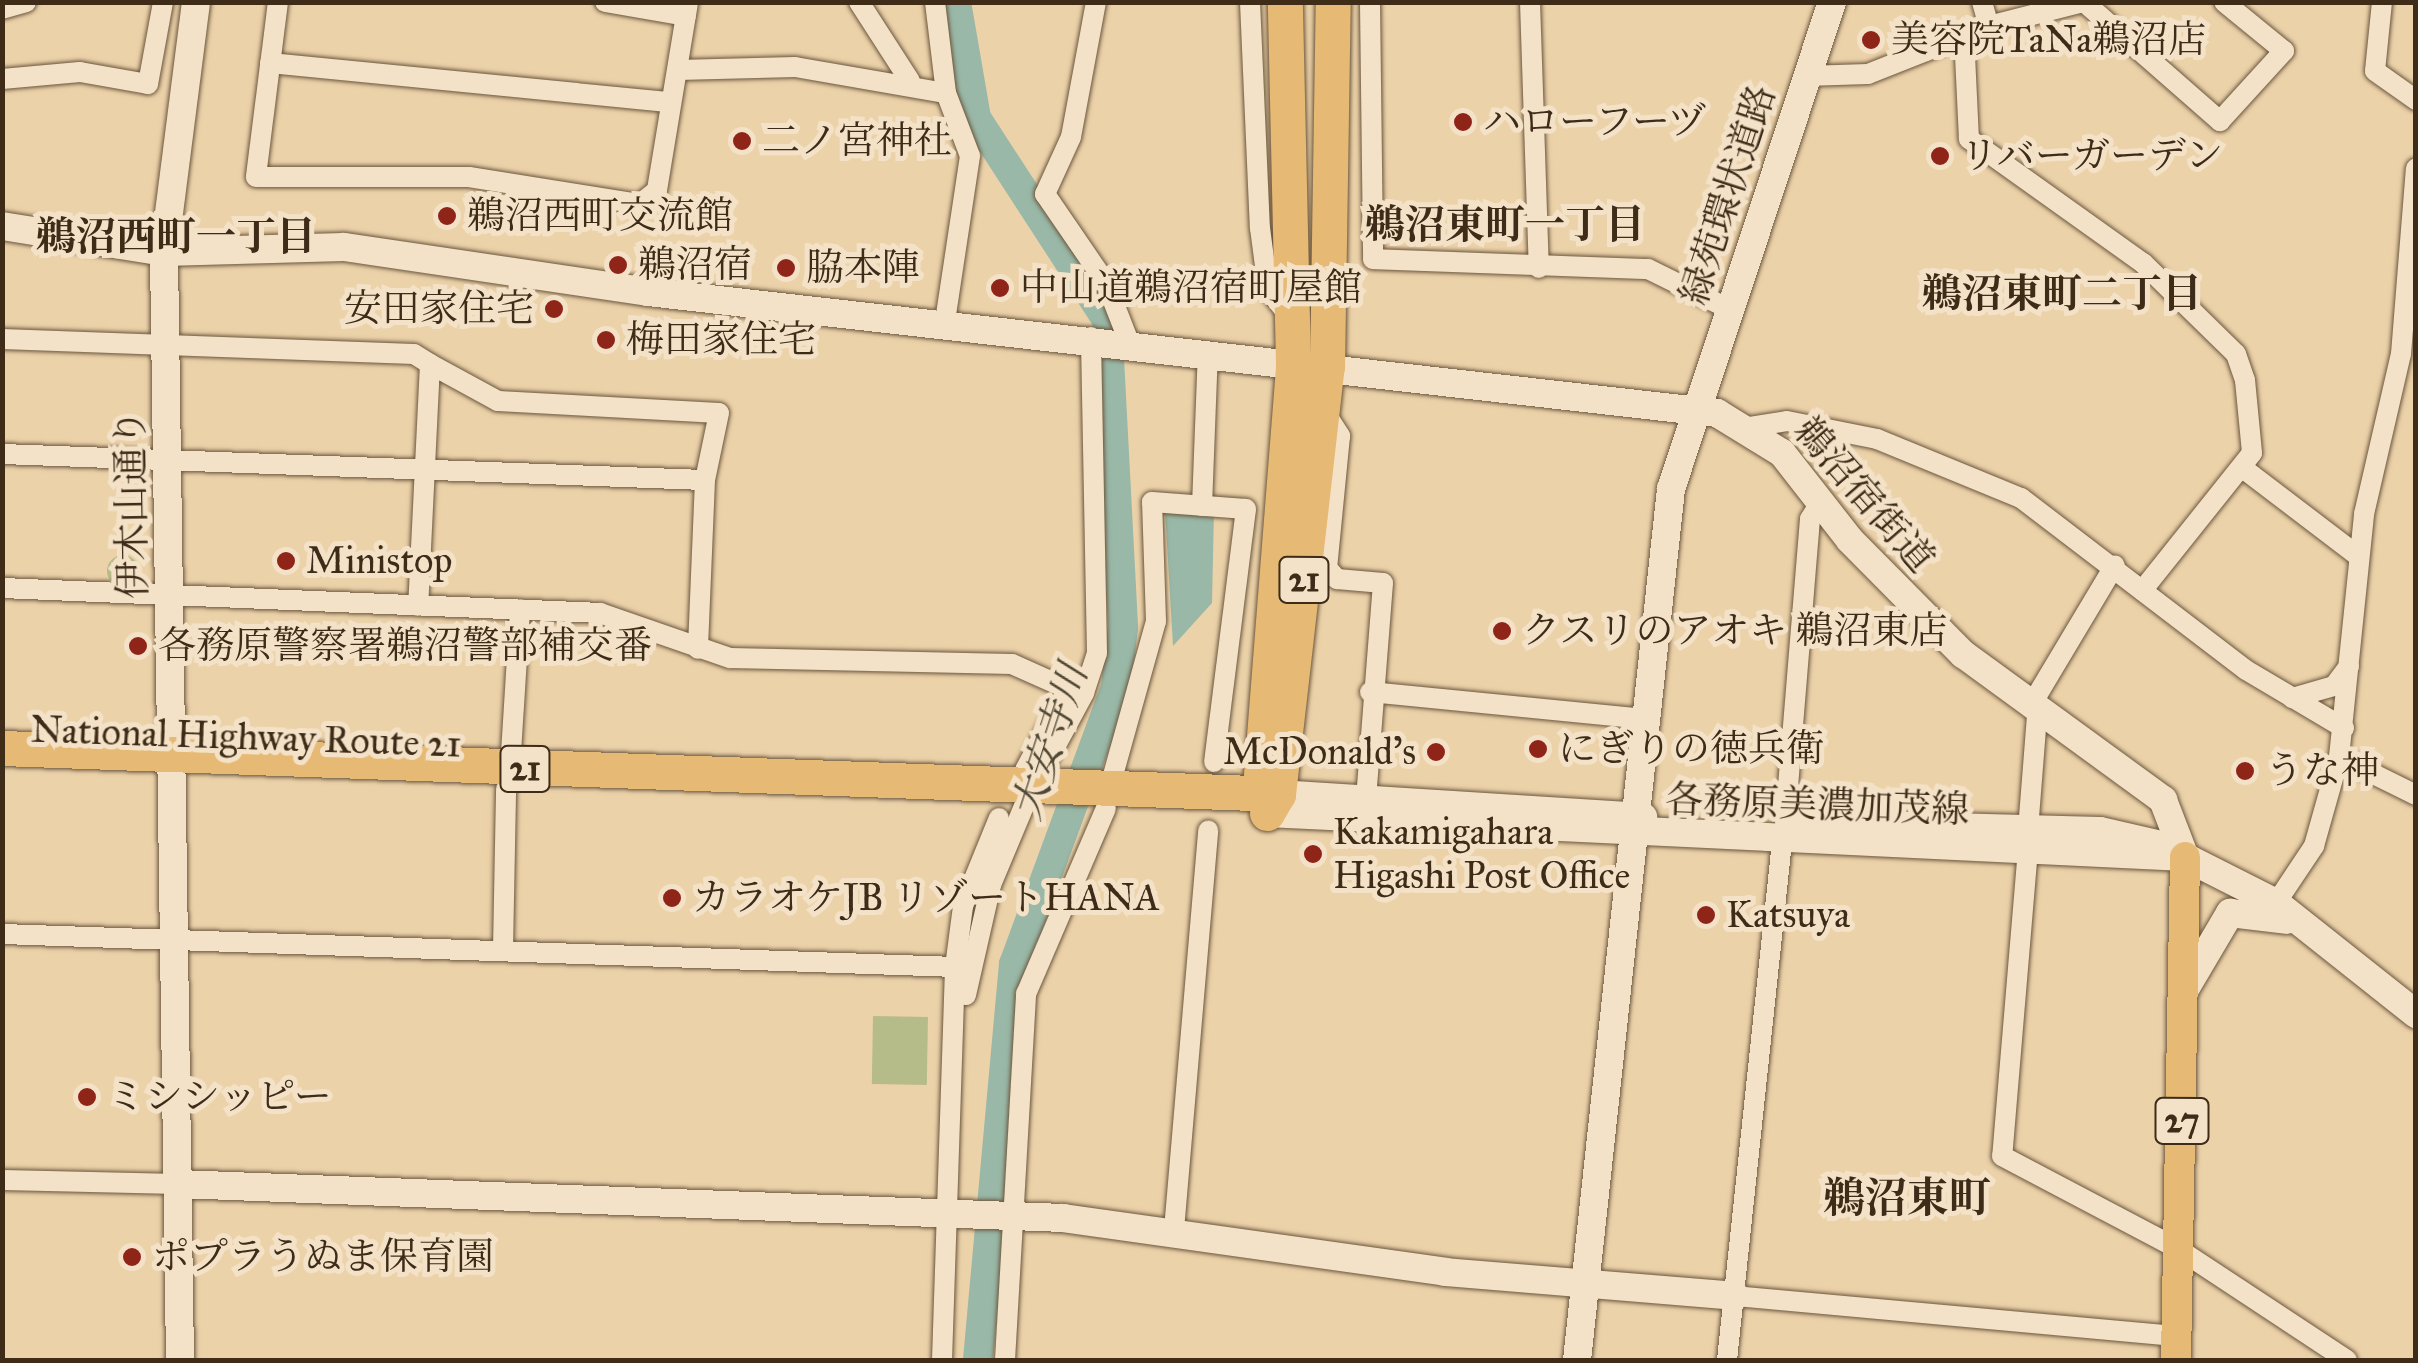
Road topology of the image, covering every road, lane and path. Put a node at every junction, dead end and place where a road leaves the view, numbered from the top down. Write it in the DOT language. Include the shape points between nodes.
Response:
graph roads {
  1 [pos="26,2"];
  2 [pos="162,2"];
  3 [pos="196,2"];
  4 [pos="278,2"];
  5 [pos="605,2"];
  6 [pos="859,2"];
  7 [pos="934,2"];
  8 [pos="1096,2"];
  9 [pos="1250,2"];
  10 [pos="1285,2"];
  11 [pos="1333,2"];
  12 [pos="1370,2"];
  13 [pos="1530,2"];
  14 [pos="1832,2"];
  15 [pos="1982,2"];
  16 [pos="2084,2"];
  17 [pos="2224,2"];
  18 [pos="2382,2"];
  19 [pos="2,9"];
  20 [pos="687,9"];
  21 [pos="1990,26"];
  22 [pos="1964,34"];
  23 [pos="270,63"];
  24 [pos="678,70"];
  25 [pos="1806,76"];
  26 [pos="2,79"];
  27 [pos="910,81"];
  28 [pos="946,92"];
  29 [pos="2416,100"];
  30 [pos="670,102"];
  31 [pos="2416,170"];
  32 [pos="1372,182"];
  33 [pos="1334,183"];
  34 [pos="2,226"];
  35 [pos="164,252"];
  36 [pos="1539,268"];
  37 [pos="1730,309"];
  38 [pos="1292,318"];
  39 [pos="944,321"];
  40 [pos="2,339"];
  41 [pos="1111,340"];
  42 [pos="168,344"];
  43 [pos="1208,353"];
  44 [pos="430,364"];
  45 [pos="1310,365"];
  46 [pos="1323,409"];
  47 [pos="1699,411"];
  48 [pos="1750,426"];
  49 [pos="2,454"];
  50 [pos="169,462"];
  51 [pos="2244,469"];
  52 [pos="423,474"];
  53 [pos="705,480"];
  54 [pos="1820,503"];
  55 [pos="1202,506"];
  56 [pos="2358,556"];
  57 [pos="2115,565"];
  58 [pos="2,588"];
  59 [pos="2142,591"];
  60 [pos="171,594"];
  61 [pos="418,606"];
  62 [pos="520,610"];
  63 [pos="698,649"];
  64 [pos="2350,665"];
  65 [pos="1076,691"];
  66 [pos="1370,692"];
  67 [pos="2292,698"];
  68 [pos="2034,711"];
  69 [pos="1643,719"];
  70 [pos="1262,720"];
  71 [pos="2344,728"];
  72 [pos="2,748"];
  73 [pos="2339,756"];
  74 [pos="1214,762"];
  75 [pos="175,768"];
  76 [pos="2114,771"];
  77 [pos="2,772"];
  78 [pos="508,779"];
  79 [pos="1028,795"];
  80 [pos="1108,795"];
  81 [pos="2416,795"];
  82 [pos="1366,799"];
  83 [pos="1268,800"];
  84 [pos="1628,826"];
  85 [pos="1208,830"];
  86 [pos="2100,831"];
  87 [pos="1784,832"];
  88 [pos="2028,839"];
  89 [pos="2184,856"];
  90 [pos="2276,903"];
  91 [pos="2,934"];
  92 [pos="2316,934"];
  93 [pos="178,943"];
  94 [pos="503,950"];
  95 [pos="956,968"];
  96 [pos="2184,991"];
  97 [pos="2416,1014"];
  98 [pos="2,1180"];
  99 [pos="949,1180"];
  100 [pos="180,1184"];
  101 [pos="954,1212"];
  102 [pos="1010,1215"];
  103 [pos="1174,1230"];
  104 [pos="2180,1250"];
  105 [pos="1584,1285"];
  106 [pos="1735,1296"];
  107 [pos="2176,1348"];
  108 [pos="2336,1358"];
  109 [pos="180,1360"];
  110 [pos="942,1360"];
  111 [pos="1005,1360"];
  112 [pos="1577,1360"];
  113 [pos="1727,1360"];
  1 -- 19 [label="street"];
  2 -- 26 [label="street" via="148,84 80,72"];
  3 -- 35 [label="street, 伊木山通り"];
  4 -- 23 [label="street"];
  5 -- 20 [label="street"];
  6 -- 27 [label="street"];
  7 -- 28 [label="street"];
  8 -- 41 [label="street" via="1071,137 1045,194 1106,283"];
  9 -- 38 [label="street" via="1268,290"];
  10 -- 38 [label="highway, 21"];
  11 -- 33 [label="highway, 21"];
  12 -- 32 [label="street"];
  13 -- 36 [label="street"];
  14 -- 25 [label="street, 緑苑環状道路"];
  15 -- 21 [label="street"];
  16 -- 17 [label="street" via="2220,121 2284,50"];
  16 -- 21 [label="street"];
  18 -- 29 [label="street" via="2375,71"];
  20 -- 24 [label="street"];
  21 -- 22 [label="street"];
  22 -- 25 [label="street" via="1868,74"];
  22 -- 51 [label="street" via="1969,139 2086,217 2236,354 2250,402"];
  23 -- 30 [label="street"];
  23 -- 30 [label="street" via="256,177 469,177 640,204 658,190"];
  24 -- 27 [label="street" via="795,68"];
  24 -- 30 [label="street"];
  25 -- 37 [label="street, 緑苑環状道路"];
  27 -- 28 [label="street"];
  28 -- 39 [label="street" via="970,156"];
  31 -- 56 [label="street" via="2401,354"];
  32 -- 33 [label="street"];
  32 -- 36 [label="street" via="1373,259"];
  33 -- 45 [label="highway, 21"];
  34 -- 35 [label="street"];
  35 -- 39 [label="street, 鵜沼宿街道" via="344,247 648,292"];
  35 -- 42 [label="street, 伊木山通り"];
  36 -- 37 [label="street" via="1648,269"];
  37 -- 47 [label="street, 緑苑環状道路"];
  38 -- 45 [label="highway, 21"];
  39 -- 41 [label="street, 鵜沼宿街道"];
  40 -- 42 [label="street"];
  41 -- 43 [label="street, 鵜沼宿街道"];
  41 -- 65 [label="street" via="1097,653"];
  42 -- 44 [label="street" via="414,354"];
  42 -- 50 [label="street, 伊木山通り"];
  43 -- 45 [label="street, 鵜沼宿街道"];
  43 -- 55 [label="street"];
  44 -- 52 [label="street"];
  44 -- 53 [label="street" via="498,401 719,413"];
  45 -- 46 [label="highway, 21"];
  45 -- 47 [label="street, 鵜沼宿街道"];
  45 -- 70 [label="highway, 21"];
  46 -- 66 [label="street" via="1340,436 1327,568 1337,579 1382,583"];
  46 -- 83 [label="highway, 21"];
  47 -- 48 [label="street, 鵜沼宿街道"];
  47 -- 69 [label="street, 緑苑環状道路" via="1670,489"];
  48 -- 54 [label="street, 鵜沼宿街道"];
  48 -- 57 [label="street" via="1787,421 1950,463 2069,527"];
  49 -- 50 [label="street"];
  50 -- 52 [label="street"];
  50 -- 60 [label="street, 伊木山通り"];
  51 -- 56 [label="street"];
  51 -- 59 [label="street"];
  52 -- 53 [label="street"];
  52 -- 61 [label="street"];
  53 -- 63 [label="street"];
  54 -- 68 [label="street, 鵜沼宿街道" via="1896,590"];
  54 -- 87 [label="street" via="1810,519"];
  55 -- 74 [label="street" via="1246,510"];
  55 -- 80 [label="street" via="1152,502 1156,620"];
  56 -- 64 [label="street"];
  57 -- 59 [label="street"];
  57 -- 68 [label="street"];
  58 -- 60 [label="street"];
  59 -- 67 [label="street"];
  60 -- 61 [label="street"];
  60 -- 75 [label="street, 伊木山通り"];
  61 -- 62 [label="street"];
  62 -- 63 [label="street" via="621,617"];
  62 -- 78 [label="street"];
  63 -- 65 [label="street" via="730,658 1012,664"];
  64 -- 67 [label="street" via="2334,686"];
  64 -- 71 [label="street"];
  65 -- 79 [label="street"];
  66 -- 69 [label="street"];
  66 -- 82 [label="street"];
  67 -- 71 [label="street"];
  68 -- 76 [label="street, 鵜沼宿街道"];
  68 -- 88 [label="street"];
  69 -- 84 [label="street, 緑苑環状道路"];
  70 -- 80 [label="highway" via="1232,770"];
  70 -- 83 [label="highway, 21"];
  71 -- 73 [label="street"];
  72 -- 75 [label="highway, National Highway Route 21 / 21"];
  73 -- 81 [label="street"];
  73 -- 90 [label="street" via="2314,846"];
  75 -- 77 [label="highway, National Highway Route 21 / 21"];
  75 -- 78 [label="highway, National Highway Route 21 / 21"];
  75 -- 93 [label="street, 伊木山通り"];
  76 -- 86 [label="street" via="2132,800"];
  76 -- 89 [label="street, 鵜沼宿街道" via="2175,814"];
  78 -- 79 [label="highway, National Highway Route 21 / 21"];
  78 -- 94 [label="street"];
  79 -- 80 [label="highway, National Highway Route 21 / 21"];
  79 -- 95 [label="street" via="963,906"];
  79 -- 99 [label="street" via="976,936"];
  80 -- 83 [label="highway, National Highway Route 21 / 21"];
  80 -- 102 [label="street" via="1026,994"];
  82 -- 83 [label="street, 各務原美濃加茂線"];
  82 -- 84 [label="street, 各務原美濃加茂線"];
  83 -- 84 [label="street, 各務原美濃加茂線"];
  84 -- 87 [label="street, 各務原美濃加茂線"];
  84 -- 105 [label="street, 緑苑環状道路"];
  85 -- 103 [label="street"];
  86 -- 88 [label="street, 各務原美濃加茂線"];
  86 -- 89 [label="street, 各務原美濃加茂線"];
  87 -- 88 [label="street, 各務原美濃加茂線"];
  87 -- 106 [label="street"];
  88 -- 89 [label="street, 各務原美濃加茂線"];
  88 -- 104 [label="street" via="2002,1156"];
  89 -- 90 [label="street, 各務原美濃加茂線"];
  89 -- 96 [label="main road, 27"];
  90 -- 92 [label="street, 各務原美濃加茂線"];
  91 -- 93 [label="street"];
  92 -- 96 [label="street" via="2272,912 2230,913"];
  92 -- 97 [label="street, 各務原美濃加茂線"];
  93 -- 94 [label="street"];
  93 -- 100 [label="street, 伊木山通り"];
  94 -- 95 [label="street"];
  95 -- 99 [label="street"];
  96 -- 104 [label="main road, 27"];
  98 -- 100 [label="street"];
  99 -- 101 [label="street"];
  100 -- 101 [label="street"];
  100 -- 109 [label="street, 伊木山通り"];
  101 -- 102 [label="street"];
  101 -- 110 [label="street"];
  102 -- 103 [label="street"];
  102 -- 111 [label="street"];
  103 -- 105 [label="street"];
  104 -- 107 [label="main road, 27"];
  104 -- 108 [label="street"];
  105 -- 106 [label="street"];
  105 -- 112 [label="street, 緑苑環状道路"];
  106 -- 107 [label="street"];
  106 -- 113 [label="street"];
}
